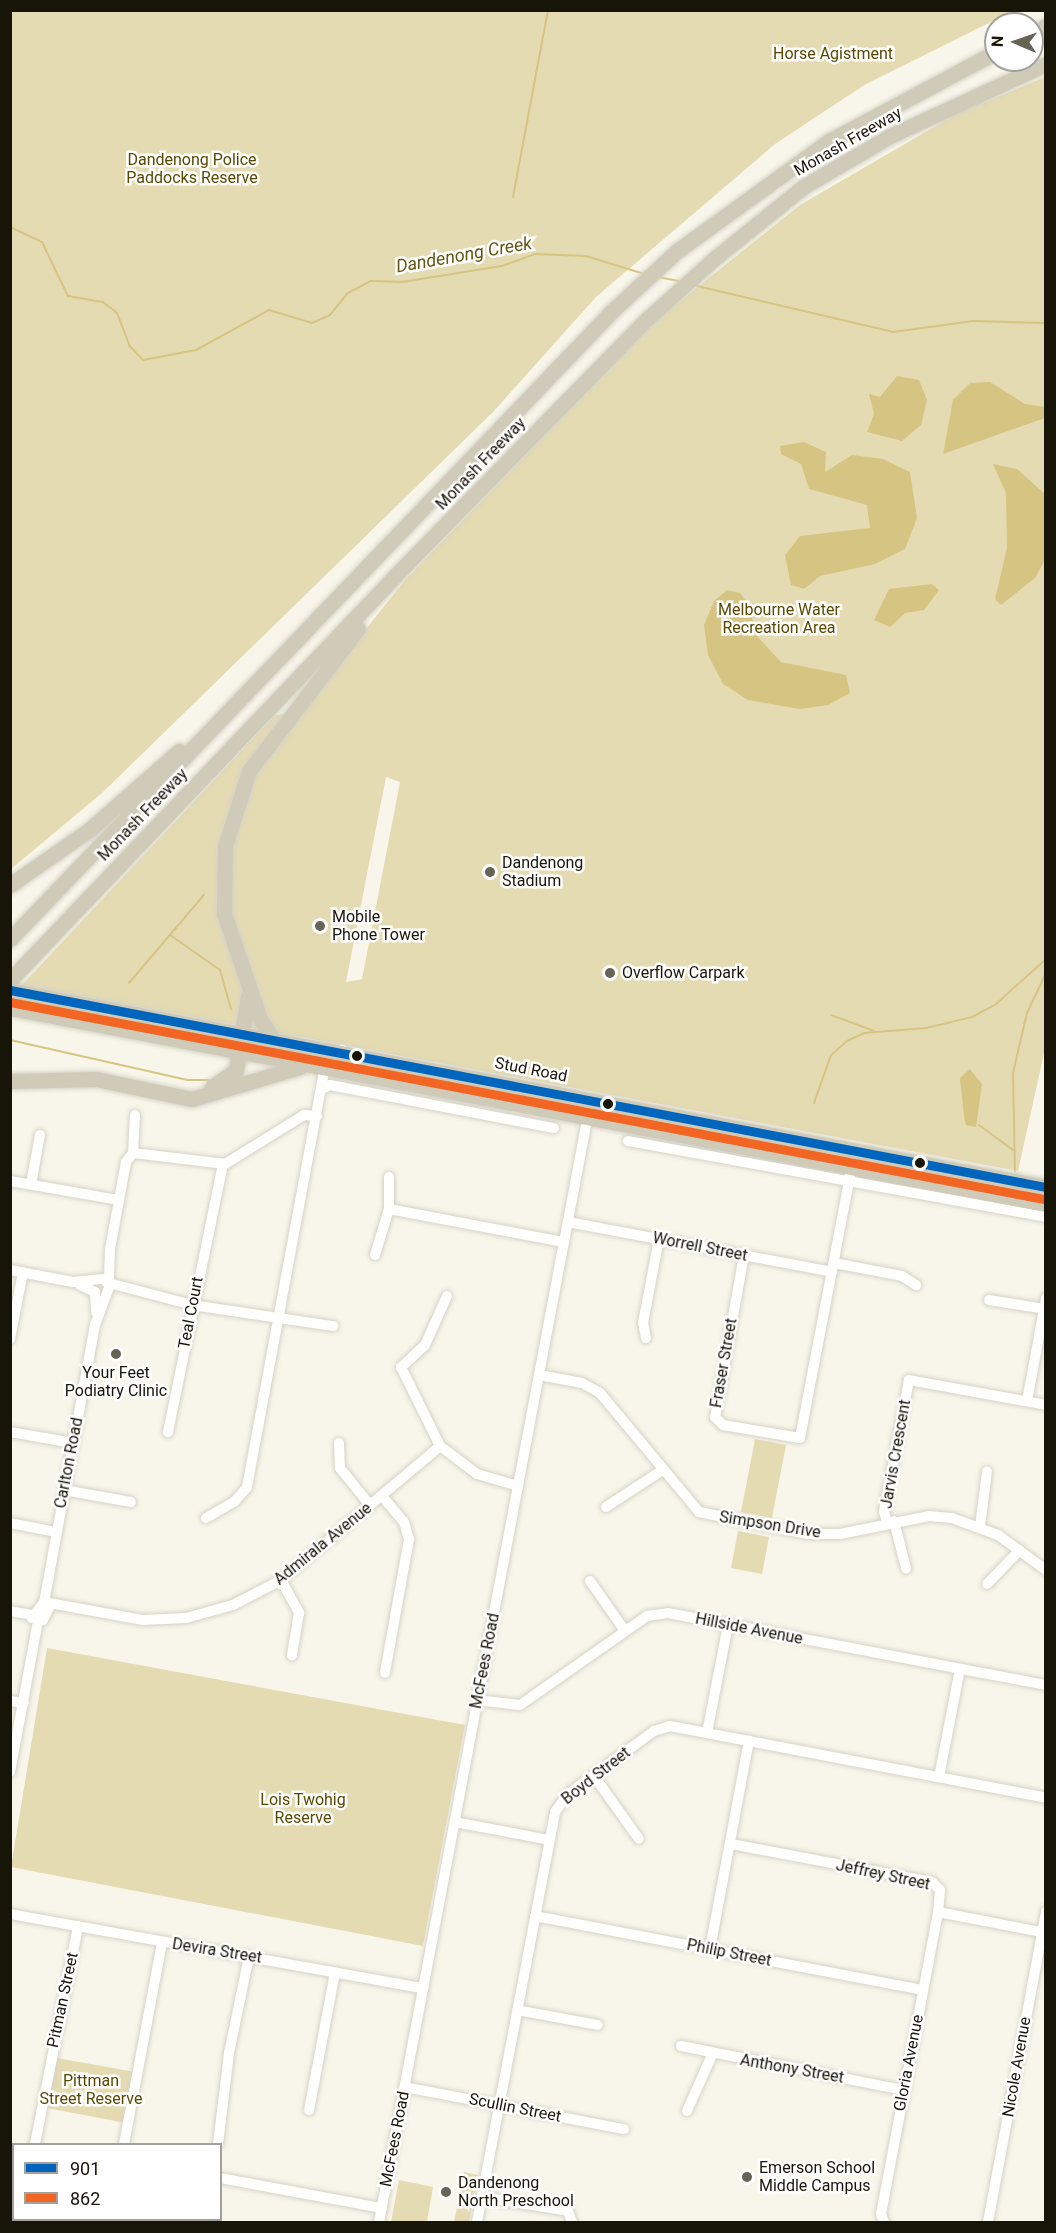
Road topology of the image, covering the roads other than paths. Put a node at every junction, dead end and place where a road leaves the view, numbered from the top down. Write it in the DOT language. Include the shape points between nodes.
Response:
graph roads {
  1 [pos="984,58"];
  2 [pos="1046,66"];
  3 [pos="436,536"];
  4 [pos="241,699"];
  5 [pos="10,885"];
  6 [pos="10,939"];
  7 [pos="244,977"];
  8 [pos="10,980"];
  9 [pos="10,990"];
  10 [pos="14,1009"];
  11 [pos="243,1031"];
  12 [pos="272,1037"];
  13 [pos="238,1050"];
  14 [pos="342,1050"];
  15 [pos="326,1068"];
  16 [pos="10,1081"];
  17 [pos="322,1089"];
  18 [pos="153,1091"];
  19 [pos="591,1100"];
  20 [pos="135,1115"];
  21 [pos="316,1119"];
  22 [pos="587,1119"];
  23 [pos="554,1128"];
  24 [pos="40,1135"];
  25 [pos="628,1141"];
  26 [pos="855,1151"];
  27 [pos="133,1153"];
  28 [pos="219,1164"];
  29 [pos="851,1176"];
  30 [pos="389,1177"];
  31 [pos="10,1181"];
  32 [pos="31,1184"];
  33 [pos="1046,1187"];
  34 [pos="119,1200"];
  35 [pos="1046,1204"];
  36 [pos="389,1209"];
  37 [pos="1046,1217"];
  38 [pos="568,1222"];
  39 [pos="659,1239"];
  40 [pos="564,1242"];
  41 [pos="375,1255"];
  42 [pos="744,1256"];
  43 [pos="833,1268"];
  44 [pos="10,1270"];
  45 [pos="23,1272"];
  46 [pos="916,1285"];
  47 [pos="102,1287"];
  48 [pos="447,1296"];
  49 [pos="989,1300"];
  50 [pos="192,1305"];
  51 [pos="1045,1305"];
  52 [pos="278,1320"];
  53 [pos="333,1326"];
  54 [pos="646,1338"];
  55 [pos="10,1339"];
  56 [pos="539,1375"];
  57 [pos="1027,1401"];
  58 [pos="1046,1405"];
  59 [pos="10,1432"];
  60 [pos="168,1432"];
  61 [pos="73,1443"];
  62 [pos="339,1443"];
  63 [pos="440,1446"];
  64 [pos="661,1471"];
  65 [pos="987,1471"];
  66 [pos="518,1486"];
  67 [pos="64,1490"];
  68 [pos="382,1496"];
  69 [pos="131,1502"];
  70 [pos="370,1505"];
  71 [pos="606,1507"];
  72 [pos="206,1518"];
  73 [pos="890,1522"];
  74 [pos="10,1523"];
  75 [pos="980,1526"];
  76 [pos="56,1532"];
  77 [pos="1020,1550"];
  78 [pos="906,1568"];
  79 [pos="1046,1570"];
  80 [pos="281,1580"];
  81 [pos="590,1581"];
  82 [pos="987,1584"];
  83 [pos="47,1604"];
  84 [pos="10,1611"];
  85 [pos="35,1618"];
  86 [pos="728,1625"];
  87 [pos="625,1631"];
  88 [pos="292,1656"];
  89 [pos="960,1669"];
  90 [pos="385,1673"];
  91 [pos="1046,1685"];
  92 [pos="477,1700"];
  93 [pos="10,1701"];
  94 [pos="24,1703"];
  95 [pos="707,1733"];
  96 [pos="749,1741"];
  97 [pos="10,1772"];
  98 [pos="594,1776"];
  99 [pos="939,1778"];
  100 [pos="1046,1798"];
  101 [pos="454,1822"];
  102 [pos="639,1839"];
  103 [pos="549,1840"];
  104 [pos="731,1844"];
  105 [pos="1046,1911"];
  106 [pos="938,1912"];
  107 [pos="10,1914"];
  108 [pos="535,1916"];
  109 [pos="78,1926"];
  110 [pos="1043,1932"];
  111 [pos="162,1943"];
  112 [pos="710,1949"];
  113 [pos="249,1956"];
  114 [pos="335,1972"];
  115 [pos="423,1988"];
  116 [pos="922,1990"];
  117 [pos="518,2010"];
  118 [pos="598,2025"];
  119 [pos="681,2046"];
  120 [pos="712,2055"];
  121 [pos="405,2087"];
  122 [pos="903,2090"];
  123 [pos="500,2105"];
  124 [pos="309,2110"];
  125 [pos="687,2111"];
  126 [pos="624,2129"];
  127 [pos="35,2143"];
  128 [pos="124,2143"];
  129 [pos="219,2143"];
  130 [pos="222,2178"];
  131 [pos="482,2197"];
  132 [pos="382,2208"];
  133 [pos="882,2218"];
  134 [pos="379,2223"];
  135 [pos="477,2223"];
  136 [pos="572,2223"];
  137 [pos="988,2223"];
  1 -- 4 [label="highway, Monash Freeway" via="829,141 677,250 612,311"];
  2 -- 3 [label="highway, Monash Freeway" via="890,136 803,187 647,319"];
  3 -- 7 [label="highway" via="249,771 225,846 222,882 224,913"];
  3 -- 8 [label="highway, Monash Freeway"];
  4 -- 5 [label="highway" via="89,830"];
  4 -- 6 [label="highway, Monash Freeway"];
  7 -- 11 [label="highway" via="249,1002"];
  7 -- 12 [label="highway"];
  9 -- 11 [label="highway, Stud Road"];
  10 -- 13 [label="highway"];
  11 -- 12 [label="highway, Stud Road"];
  11 -- 13 [label="highway"];
  12 -- 14 [label="highway, Stud Road"];
  13 -- 15 [label="highway"];
  13 -- 18 [label="highway" via="236,1070 222,1084 200,1090"];
  14 -- 15 [label="street"];
  14 -- 19 [label="highway, Stud Road"];
  15 -- 17 [label="street"];
  15 -- 18 [label="highway" via="273,1072 212,1096 192,1099"];
  15 -- 22 [label="highway"];
  16 -- 18 [label="highway" via="96,1079"];
  17 -- 21 [label="street"];
  17 -- 23 [label="street" via="330,1085"];
  19 -- 22 [label="street, McFees Road"];
  19 -- 26 [label="highway, Stud Road"];
  20 -- 27 [label="street, Carlton Road"];
  21 -- 28 [label="street" via="299,1119"];
  21 -- 52 [label="street"];
  22 -- 29 [label="highway"];
  22 -- 38 [label="street, McFees Road"];
  24 -- 32 [label="street"];
  25 -- 29 [label="street"];
  26 -- 29 [label="street"];
  26 -- 33 [label="highway, Stud Road"];
  27 -- 28 [label="street"];
  27 -- 34 [label="street, Carlton Road"];
  28 -- 50 [label="street, Teal Court"];
  29 -- 35 [label="highway"];
  29 -- 37 [label="street"];
  29 -- 43 [label="street"];
  30 -- 36 [label="street"];
  31 -- 32 [label="street"];
  32 -- 34 [label="street"];
  34 -- 47 [label="street, Carlton Road"];
  36 -- 40 [label="street"];
  36 -- 41 [label="street"];
  38 -- 39 [label="street, Worrell Street"];
  38 -- 40 [label="street, McFees Road"];
  39 -- 42 [label="street, Worrell Street"];
  39 -- 54 [label="street" via="643,1323"];
  40 -- 56 [label="street, McFees Road"];
  42 -- 43 [label="street, Worrell Street"];
  42 -- 43 [label="street, Fraser Street" via="715,1417 723,1425 803,1441"];
  43 -- 46 [label="street, Worrell Street" via="902,1276"];
  44 -- 45 [label="street"];
  45 -- 47 [label="street"];
  45 -- 55 [label="street"];
  47 -- 50 [label="street"];
  47 -- 61 [label="street, Carlton Road"];
  48 -- 63 [label="street" via="425,1345 401,1366"];
  49 -- 51 [label="street"];
  50 -- 52 [label="street"];
  50 -- 60 [label="street, Teal Court"];
  51 -- 57 [label="street"];
  52 -- 53 [label="street"];
  52 -- 72 [label="street" via="247,1487 235,1501"];
  56 -- 64 [label="street, Simpson Drive" via="582,1383 600,1393"];
  56 -- 66 [label="street, McFees Road"];
  57 -- 58 [label="street, Jarvis Crescent"];
  57 -- 73 [label="street, Jarvis Crescent" via="909,1380 884,1511"];
  59 -- 61 [label="street"];
  61 -- 67 [label="street, Carlton Road"];
  62 -- 70 [label="street" via="340,1468"];
  63 -- 66 [label="street" via="465,1468"];
  63 -- 68 [label="street, Admirala Avenue"];
  64 -- 71 [label="street"];
  64 -- 73 [label="street, Simpson Drive" via="687,1502 714,1517 808,1534"];
  65 -- 75 [label="street"];
  66 -- 92 [label="street, McFees Road"];
  67 -- 69 [label="street"];
  67 -- 76 [label="street, Carlton Road"];
  68 -- 70 [label="street, Admirala Avenue"];
  68 -- 90 [label="street" via="404,1522 409,1539"];
  70 -- 80 [label="street, Admirala Avenue"];
  73 -- 75 [label="street, Simpson Drive" via="929,1516"];
  73 -- 78 [label="street"];
  74 -- 76 [label="street"];
  75 -- 77 [label="street, Simpson Drive"];
  76 -- 83 [label="street, Carlton Road"];
  77 -- 79 [label="street, Simpson Drive"];
  77 -- 82 [label="street"];
  80 -- 83 [label="street, Admirala Avenue" via="233,1605 186,1618 131,1619"];
  80 -- 88 [label="street" via="298,1613"];
  81 -- 87 [label="street"];
  83 -- 85 [label="street"];
  84 -- 85 [label="street"];
  85 -- 94 [label="street"];
  86 -- 87 [label="street, Hillside Avenue" via="656,1614"];
  86 -- 89 [label="street, Hillside Avenue"];
  86 -- 95 [label="street"];
  87 -- 92 [label="street, Hillside Avenue" via="520,1705"];
  89 -- 91 [label="street, Hillside Avenue"];
  89 -- 99 [label="street"];
  92 -- 101 [label="street, McFees Road"];
  93 -- 94 [label="street"];
  94 -- 97 [label="street"];
  95 -- 96 [label="street, Boyd Street"];
  95 -- 98 [label="street, Boyd Street" via="663,1727"];
  96 -- 99 [label="street, Boyd Street"];
  96 -- 104 [label="street"];
  98 -- 102 [label="street"];
  98 -- 103 [label="street, Boyd Street" via="561,1801"];
  99 -- 100 [label="street, Boyd Street"];
  101 -- 103 [label="street"];
  101 -- 115 [label="street, McFees Road"];
  103 -- 108 [label="street, Boyd Street"];
  104 -- 106 [label="street, Jeffrey Street" via="932,1882 940,1890"];
  104 -- 112 [label="street"];
  105 -- 110 [label="street, Nicole Avenue"];
  106 -- 110 [label="street, Jeffrey Street"];
  106 -- 116 [label="street, Gloria Avenue"];
  107 -- 109 [label="street, Devira Street"];
  108 -- 112 [label="street, Philip Street"];
  108 -- 117 [label="street, Boyd Street"];
  109 -- 111 [label="street, Devira Street"];
  109 -- 127 [label="street, Pitman Street"];
  110 -- 137 [label="street, Nicole Avenue"];
  111 -- 113 [label="street, Devira Street"];
  111 -- 128 [label="street"];
  112 -- 116 [label="street, Philip Street"];
  113 -- 114 [label="street, Devira Street"];
  113 -- 129 [label="street" via="229,2053"];
  114 -- 115 [label="street, Devira Street"];
  114 -- 124 [label="street"];
  115 -- 121 [label="street, McFees Road"];
  116 -- 122 [label="street, Gloria Avenue"];
  117 -- 118 [label="street"];
  117 -- 123 [label="street, Boyd Street"];
  119 -- 120 [label="street, Anthony Street"];
  120 -- 122 [label="street, Anthony Street"];
  120 -- 125 [label="street"];
  121 -- 123 [label="street, Scullin Street"];
  121 -- 132 [label="street, McFees Road"];
  122 -- 133 [label="street, Gloria Avenue"];
  123 -- 126 [label="street, Scullin Street"];
  123 -- 131 [label="street, Boyd Street"];
  130 -- 132 [label="street"];
  131 -- 135 [label="street, Boyd Street"];
  131 -- 136 [label="street" via="566,2210"];
  132 -- 134 [label="street, McFees Road"];
}
